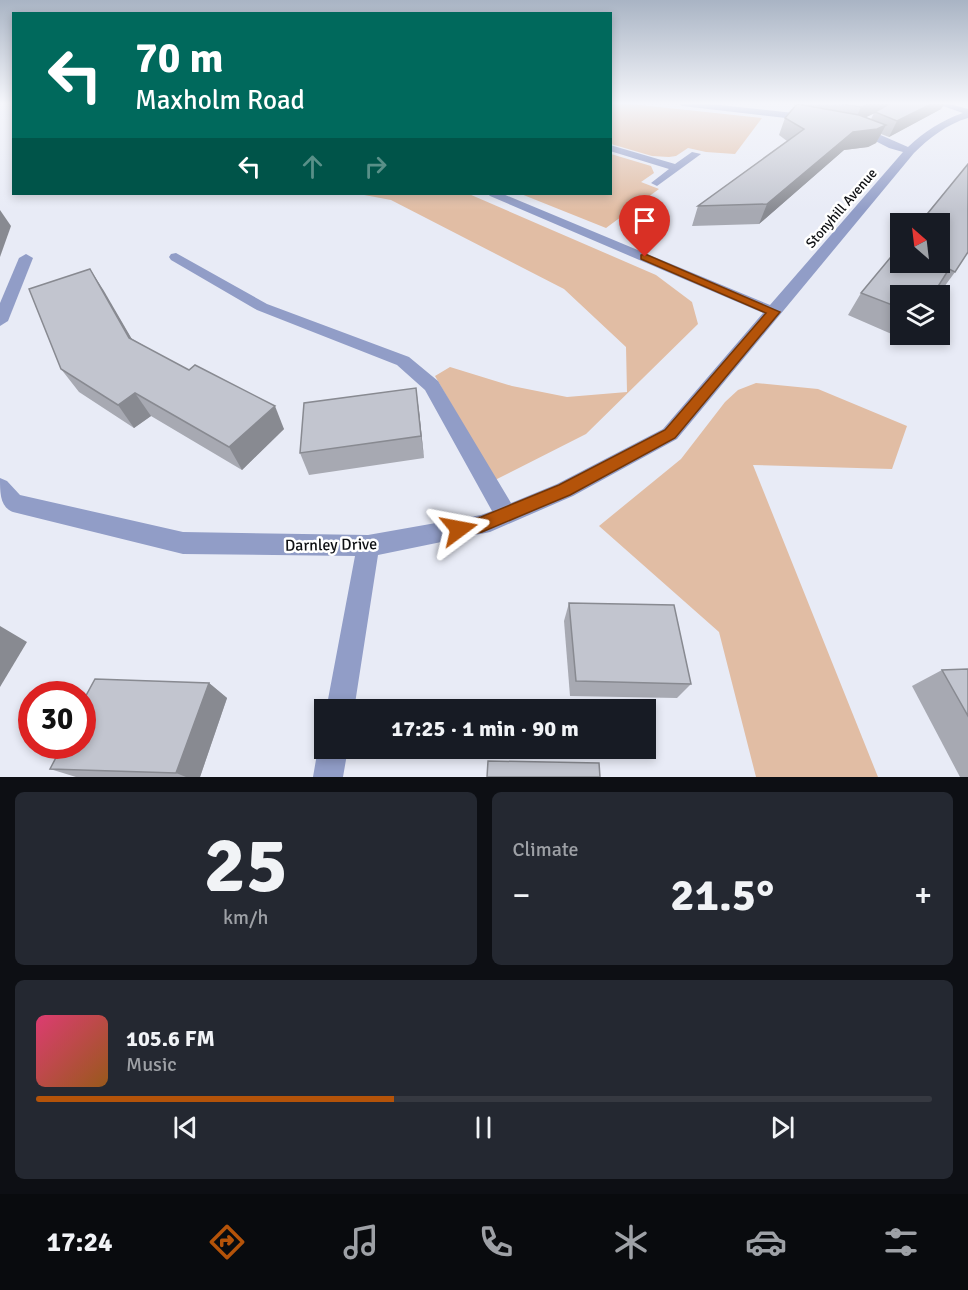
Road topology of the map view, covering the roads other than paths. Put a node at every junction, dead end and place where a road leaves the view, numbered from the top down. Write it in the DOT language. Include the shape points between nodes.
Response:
graph roads {
  1 [pos="882,139"];
  2 [pos="922,139"];
  3 [pos="612,149"];
  4 [pos="910,151"];
  5 [pos="696,154"];
  6 [pos="676,168"];
  7 [pos="657,183"];
  8 [pos="496,195"];
  9 [pos="176,257"];
  10 [pos="26,258"];
  11 [pos="774,312"];
  12 [pos="0,321"];
  13 [pos="0,487"];
  14 [pos="506,515"];
  15 [pos="368,546"];
  16 [pos="342,699"];
  17 [pos="331,759"];
  18 [pos="328,777"];
  1 -- 4 [label="street"];
  2 -- 4 [label="street, Stonyhill Avenue"];
  3 -- 6 [label="street"];
  4 -- 11 [label="street, Stonyhill Avenue"];
  5 -- 6 [label="street"];
  6 -- 7 [label="street"];
  8 -- 11 [label="street"];
  9 -- 14 [label="street" via="262,307 403,361 432,386"];
  10 -- 12 [label="street"];
  11 -- 14 [label="street, Darnley Drive" via="670,434 565,490"];
  13 -- 15 [label="street, Darnley Drive" via="13,503 183,543"];
  14 -- 15 [label="street, Darnley Drive" via="482,525"];
  15 -- 16 [label="street"];
  17 -- 18 [label="street"];
}
